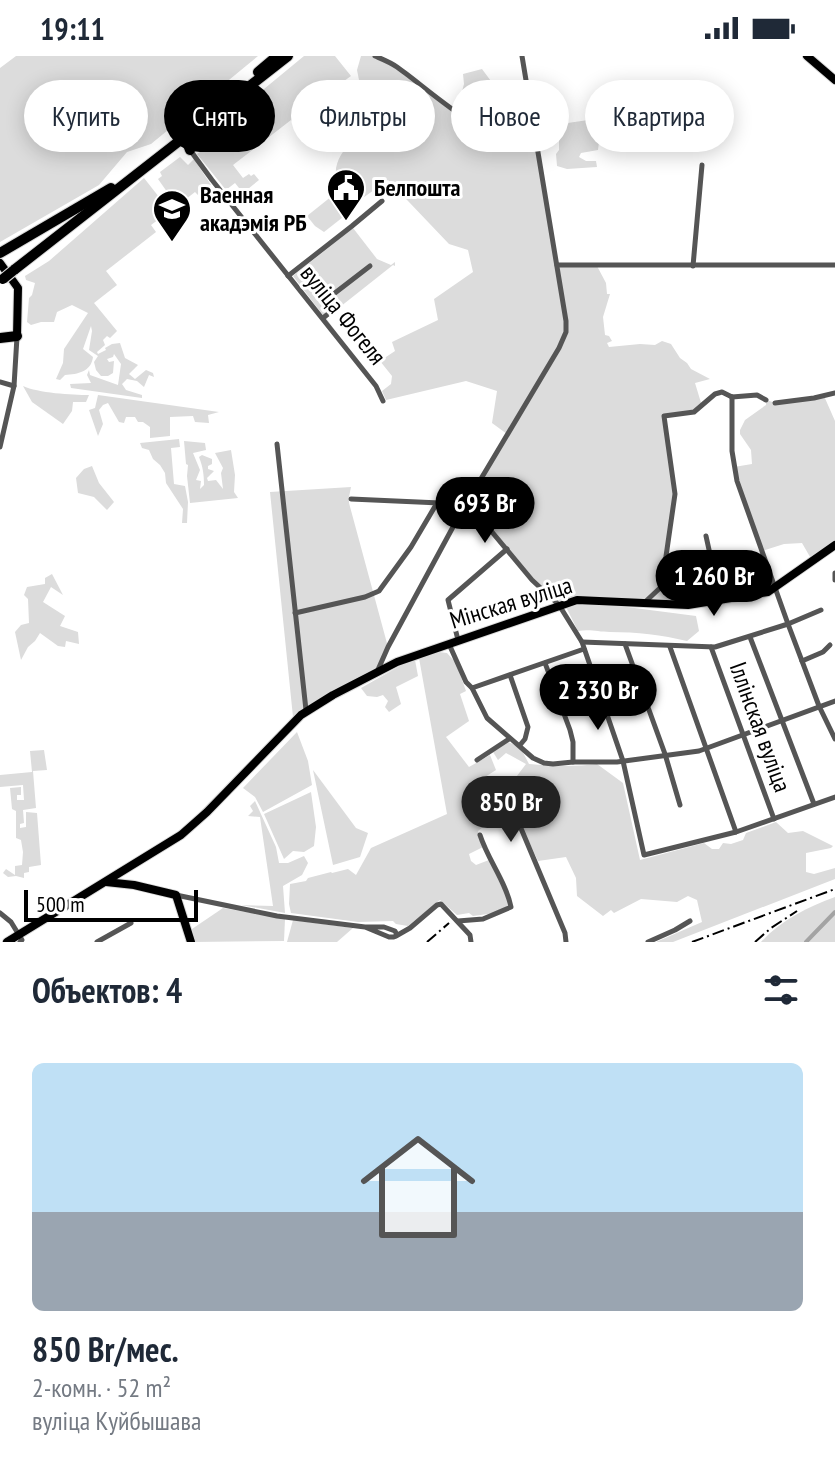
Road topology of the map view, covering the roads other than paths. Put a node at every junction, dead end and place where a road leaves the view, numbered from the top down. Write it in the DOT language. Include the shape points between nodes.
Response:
graph roads {
  1 [pos="277,56"];
  2 [pos="288,56"];
  3 [pos="375,56"];
  4 [pos="522,56"];
  5 [pos="807,56"];
  6 [pos="251,80"];
  7 [pos="255,80"];
  8 [pos="526,80"];
  9 [pos="835,80"];
  10 [pos="451,107"];
  11 [pos="164,149"];
  12 [pos="165,152"];
  13 [pos="192,152"];
  14 [pos="537,152"];
  15 [pos="702,165"];
  16 [pos="113,187"];
  17 [pos="382,201"];
  18 [pos="0,253"];
  19 [pos="557,265"];
  20 [pos="835,265"];
  21 [pos="8,266"];
  22 [pos="370,266"];
  23 [pos="693,266"];
  24 [pos="288,276"];
  25 [pos="1,278"];
  26 [pos="323,318"];
  27 [pos="9,336"];
  28 [pos="0,382"];
  29 [pos="12,385"];
  30 [pos="835,393"];
  31 [pos="732,397"];
  32 [pos="766,400"];
  33 [pos="383,401"];
  34 [pos="775,403"];
  35 [pos="0,436"];
  36 [pos="277,444"];
  37 [pos="0,447"];
  38 [pos="351,499"];
  39 [pos="437,503"];
  40 [pos="464,506"];
  41 [pos="706,536"];
  42 [pos="835,546"];
  43 [pos="507,549"];
  44 [pos="835,573"];
  45 [pos="835,580"];
  46 [pos="775,589"];
  47 [pos="720,601"];
  48 [pos="644,603"];
  49 [pos="559,605"];
  50 [pos="821,610"];
  51 [pos="295,613"];
  52 [pos="788,624"];
  53 [pos="750,637"];
  54 [pos="454,642"];
  55 [pos="625,644"];
  56 [pos="830,645"];
  57 [pos="583,646"];
  58 [pos="670,647"];
  59 [pos="711,647"];
  60 [pos="802,661"];
  61 [pos="545,663"];
  62 [pos="377,672"];
  63 [pos="510,675"];
  64 [pos="472,688"];
  65 [pos="835,701"];
  66 [pos="819,706"];
  67 [pos="307,711"];
  68 [pos="781,721"];
  69 [pos="744,735"];
  70 [pos="509,739"];
  71 [pos="835,739"];
  72 [pos="520,745"];
  73 [pos="706,750"];
  74 [pos="665,754"];
  75 [pos="477,760"];
  76 [pos="623,761"];
  77 [pos="573,762"];
  78 [pos="835,797"];
  79 [pos="814,804"];
  80 [pos="680,805"];
  81 [pos="512,807"];
  82 [pos="774,819"];
  83 [pos="736,832"];
  84 [pos="480,835"];
  85 [pos="105,882"];
  86 [pos="176,895"];
  87 [pos="0,913"];
  88 [pos="458,921"];
  89 [pos="690,921"];
  90 [pos="131,923"];
  91 [pos="19,938"];
  92 [pos="7,942"];
  93 [pos="97,942"];
  94 [pos="191,942"];
  95 [pos="471,942"];
  96 [pos="566,942"];
  97 [pos="648,942"];
  1 -- 6 [label="highway"];
  2 -- 7 [label="highway"];
  3 -- 10 [label="street"];
  4 -- 8 [label="street"];
  5 -- 9 [label="main road"];
  11 -- 16 [label="highway"];
  12 -- 21 [label="highway"];
  13 -- 24 [label="street, вуліца Фогеля"];
  14 -- 19 [label="street"];
  15 -- 23 [label="street"];
  16 -- 18 [label="highway"];
  16 -- 21 [label="highway"];
  17 -- 24 [label="street"];
  19 -- 23 [label="street"];
  19 -- 40 [label="street" via="565,337"];
  20 -- 23 [label="street"];
  21 -- 25 [label="highway, bridge"];
  21 -- 27 [label="main road" via="18,288"];
  22 -- 26 [label="street" via="331,296 338,306"];
  24 -- 26 [label="street, вуліца Фогеля"];
  26 -- 33 [label="street, вуліца Фогеля"];
  27 -- 29 [label="street"];
  28 -- 29 [label="street"];
  29 -- 35 [label="street"];
  29 -- 37 [label="street"];
  30 -- 34 [label="street"];
  31 -- 32 [label="street" via="757,395"];
  31 -- 46 [label="street" via="735,474"];
  31 -- 48 [label="street" via="722,392 694,412 664,416 675,494 662,584"];
  36 -- 51 [label="street"];
  38 -- 39 [label="street"];
  39 -- 40 [label="street"];
  39 -- 51 [label="street" via="379,591"];
  40 -- 43 [label="street"];
  40 -- 62 [label="street"];
  41 -- 47 [label="street"];
  42 -- 46 [label="main road, Мінская вуліца"];
  43 -- 49 [label="street"];
  43 -- 54 [label="street" via="448,600"];
  44 -- 45 [label="street"];
  46 -- 47 [label="main road, Мінская вуліца"];
  46 -- 52 [label="street"];
  47 -- 48 [label="main road, Мінская вуліца"];
  48 -- 49 [label="main road, Мінская вуліца" via="582,599"];
  49 -- 54 [label="main road, Мінская вуліца"];
  49 -- 57 [label="street"];
  50 -- 52 [label="street"];
  51 -- 67 [label="street"];
  52 -- 53 [label="street"];
  52 -- 60 [label="street"];
  53 -- 59 [label="street"];
  53 -- 68 [label="street"];
  54 -- 62 [label="main road, Мінская вуліца"];
  54 -- 64 [label="street"];
  55 -- 57 [label="street"];
  55 -- 58 [label="street"];
  55 -- 74 [label="street"];
  56 -- 60 [label="street"];
  57 -- 61 [label="street"];
  57 -- 76 [label="street"];
  58 -- 59 [label="street"];
  58 -- 73 [label="street"];
  59 -- 69 [label="street, Іллінская вуліца"];
  60 -- 66 [label="street"];
  61 -- 63 [label="street"];
  61 -- 77 [label="street" via="570,730"];
  62 -- 67 [label="main road, Мінская вуліца"];
  63 -- 64 [label="street"];
  63 -- 72 [label="street" via="528,727"];
  64 -- 70 [label="street" via="487,718"];
  65 -- 66 [label="street"];
  66 -- 68 [label="street"];
  66 -- 71 [label="street"];
  67 -- 85 [label="main road, Мінская вуліца" via="192,826"];
  68 -- 69 [label="street"];
  68 -- 79 [label="street"];
  69 -- 73 [label="street"];
  69 -- 82 [label="street, Іллінская вуліца"];
  70 -- 72 [label="street"];
  70 -- 75 [label="street"];
  72 -- 77 [label="street" via="540,762"];
  73 -- 74 [label="street"];
  73 -- 83 [label="street"];
  74 -- 76 [label="street"];
  74 -- 80 [label="street"];
  76 -- 77 [label="street"];
  76 -- 83 [label="street" via="644,855"];
  78 -- 79 [label="street"];
  79 -- 82 [label="street"];
  81 -- 96 [label="street"];
  82 -- 83 [label="street"];
  84 -- 88 [label="street" via="512,906 483,919"];
  85 -- 86 [label="main road"];
  85 -- 91 [label="main road, Мінская вуліца"];
  86 -- 88 [label="street" via="365,927 389,937 441,904"];
  86 -- 94 [label="main road"];
  87 -- 91 [label="street"];
  88 -- 95 [label="street"];
  89 -- 97 [label="street"];
  90 -- 93 [label="street"];
  91 -- 92 [label="main road, Мінская вуліца"];
}
